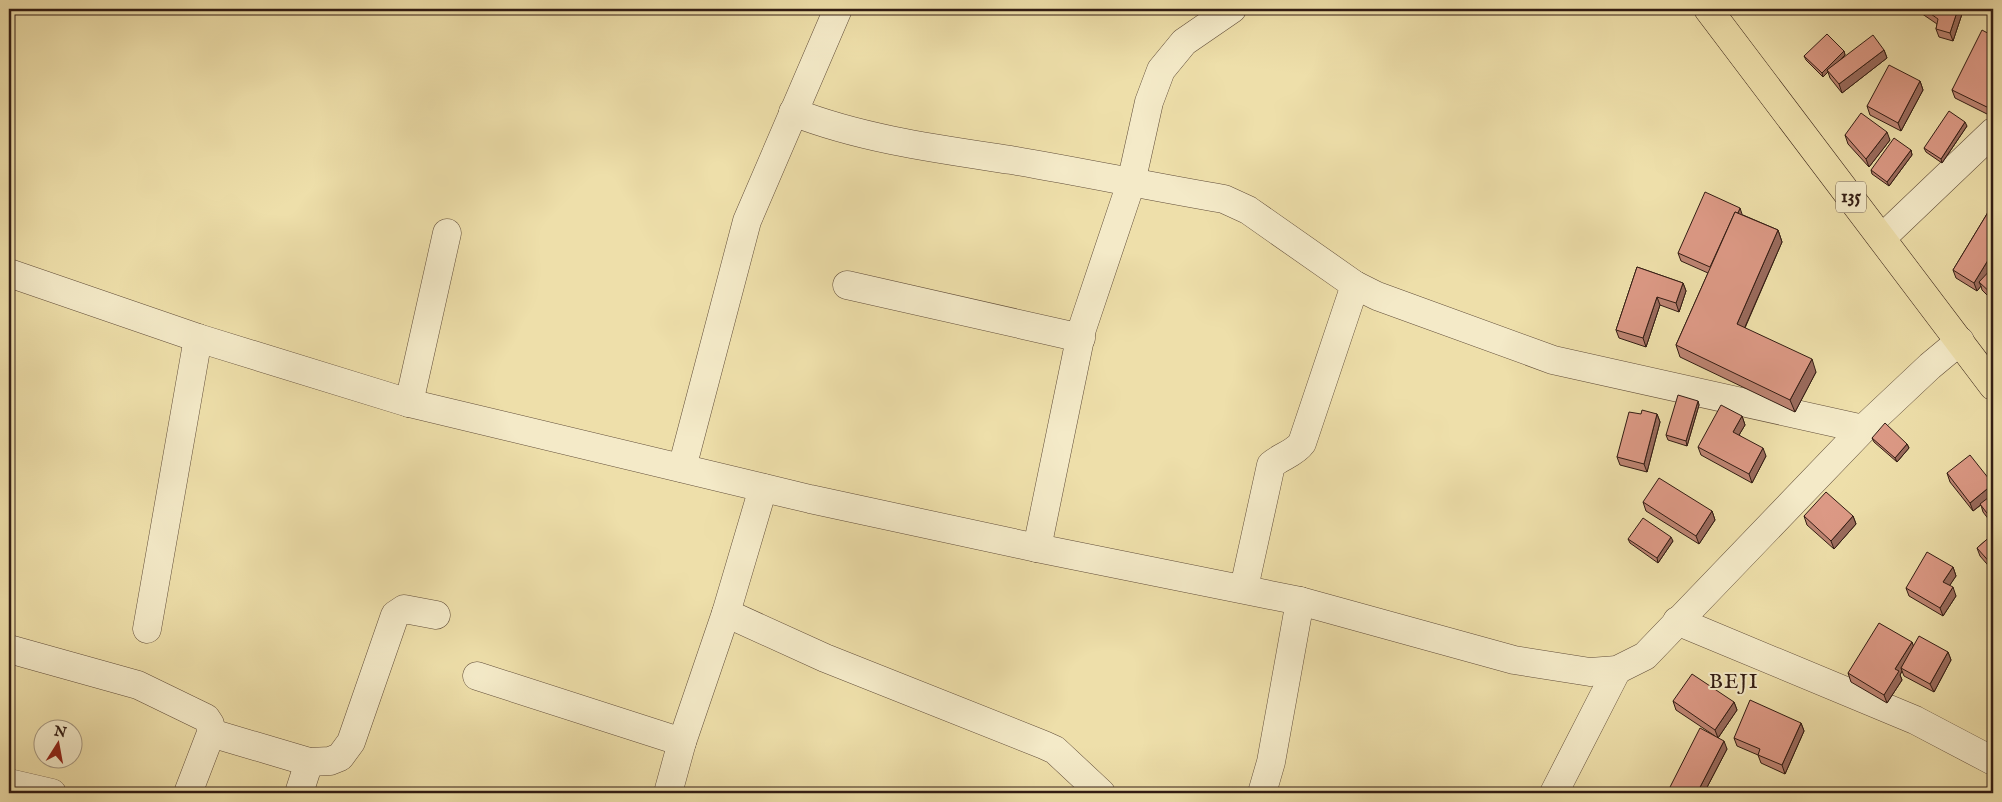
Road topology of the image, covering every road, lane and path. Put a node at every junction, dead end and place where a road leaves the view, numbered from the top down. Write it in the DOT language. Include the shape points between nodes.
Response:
graph roads {
  1 [pos="838,9"];
  2 [pos="1232,9"];
  3 [pos="1708,9"];
  4 [pos="793,112"];
  5 [pos="1993,132"];
  6 [pos="1131,183"];
  7 [pos="447,232"];
  8 [pos="1882,238"];
  9 [pos="9,273"];
  10 [pos="848,285"];
  11 [pos="1355,285"];
  12 [pos="198,338"];
  13 [pos="1081,338"];
  14 [pos="1960,341"];
  15 [pos="1993,386"];
  16 [pos="409,403"];
  17 [pos="1863,429"];
  18 [pos="682,468"];
  19 [pos="763,488"];
  20 [pos="1037,548"];
  21 [pos="1244,588"];
  22 [pos="1300,601"];
  23 [pos="726,613"];
  24 [pos="436,615"];
  25 [pos="1677,621"];
  26 [pos="147,629"];
  27 [pos="9,648"];
  28 [pos="1617,670"];
  29 [pos="476,676"];
  30 [pos="211,733"];
  31 [pos="682,742"];
  32 [pos="1993,760"];
  33 [pos="309,762"];
  34 [pos="9,782"];
  35 [pos="52,793"];
  36 [pos="188,793"];
  37 [pos="299,793"];
  38 [pos="668,793"];
  39 [pos="1101,793"];
  40 [pos="1262,793"];
  41 [pos="1554,793"];
  1 -- 4 [label="street"];
  2 -- 6 [label="street" via="1184,42 1161,70 1149,102"];
  3 -- 8 [label="main road, 135"];
  4 -- 6 [label="street" via="818,122 931,148"];
  4 -- 18 [label="street" via="747,220"];
  5 -- 8 [label="street"];
  6 -- 11 [label="street" via="1236,203"];
  6 -- 13 [label="street"];
  7 -- 16 [label="street"];
  8 -- 14 [label="main road, 135"];
  9 -- 12 [label="street"];
  10 -- 13 [label="street"];
  11 -- 17 [label="street" via="1376,296 1553,360"];
  11 -- 21 [label="street" via="1302,443 1294,452 1271,465"];
  12 -- 16 [label="street"];
  12 -- 26 [label="street"];
  13 -- 20 [label="street"];
  14 -- 15 [label="main road, 135"];
  14 -- 17 [label="street"];
  16 -- 18 [label="street"];
  17 -- 25 [label="street"];
  18 -- 19 [label="street"];
  19 -- 20 [label="street"];
  19 -- 23 [label="street"];
  20 -- 21 [label="street"];
  21 -- 22 [label="street"];
  22 -- 28 [label="street" via="1514,660 1590,672"];
  22 -- 40 [label="street" via="1271,762"];
  23 -- 31 [label="street"];
  23 -- 39 [label="street" via="825,658 1055,750"];
  24 -- 33 [label="street" via="404,609 395,615 351,742 340,757"];
  25 -- 28 [label="street" via="1645,656"];
  25 -- 32 [label="street" via="1915,720"];
  27 -- 30 [label="street" via="138,686 206,718"];
  28 -- 41 [label="street"];
  29 -- 31 [label="street"];
  30 -- 33 [label="street"];
  30 -- 36 [label="street"];
  31 -- 38 [label="street"];
  33 -- 37 [label="street"];
  34 -- 35 [label="street"];
}
